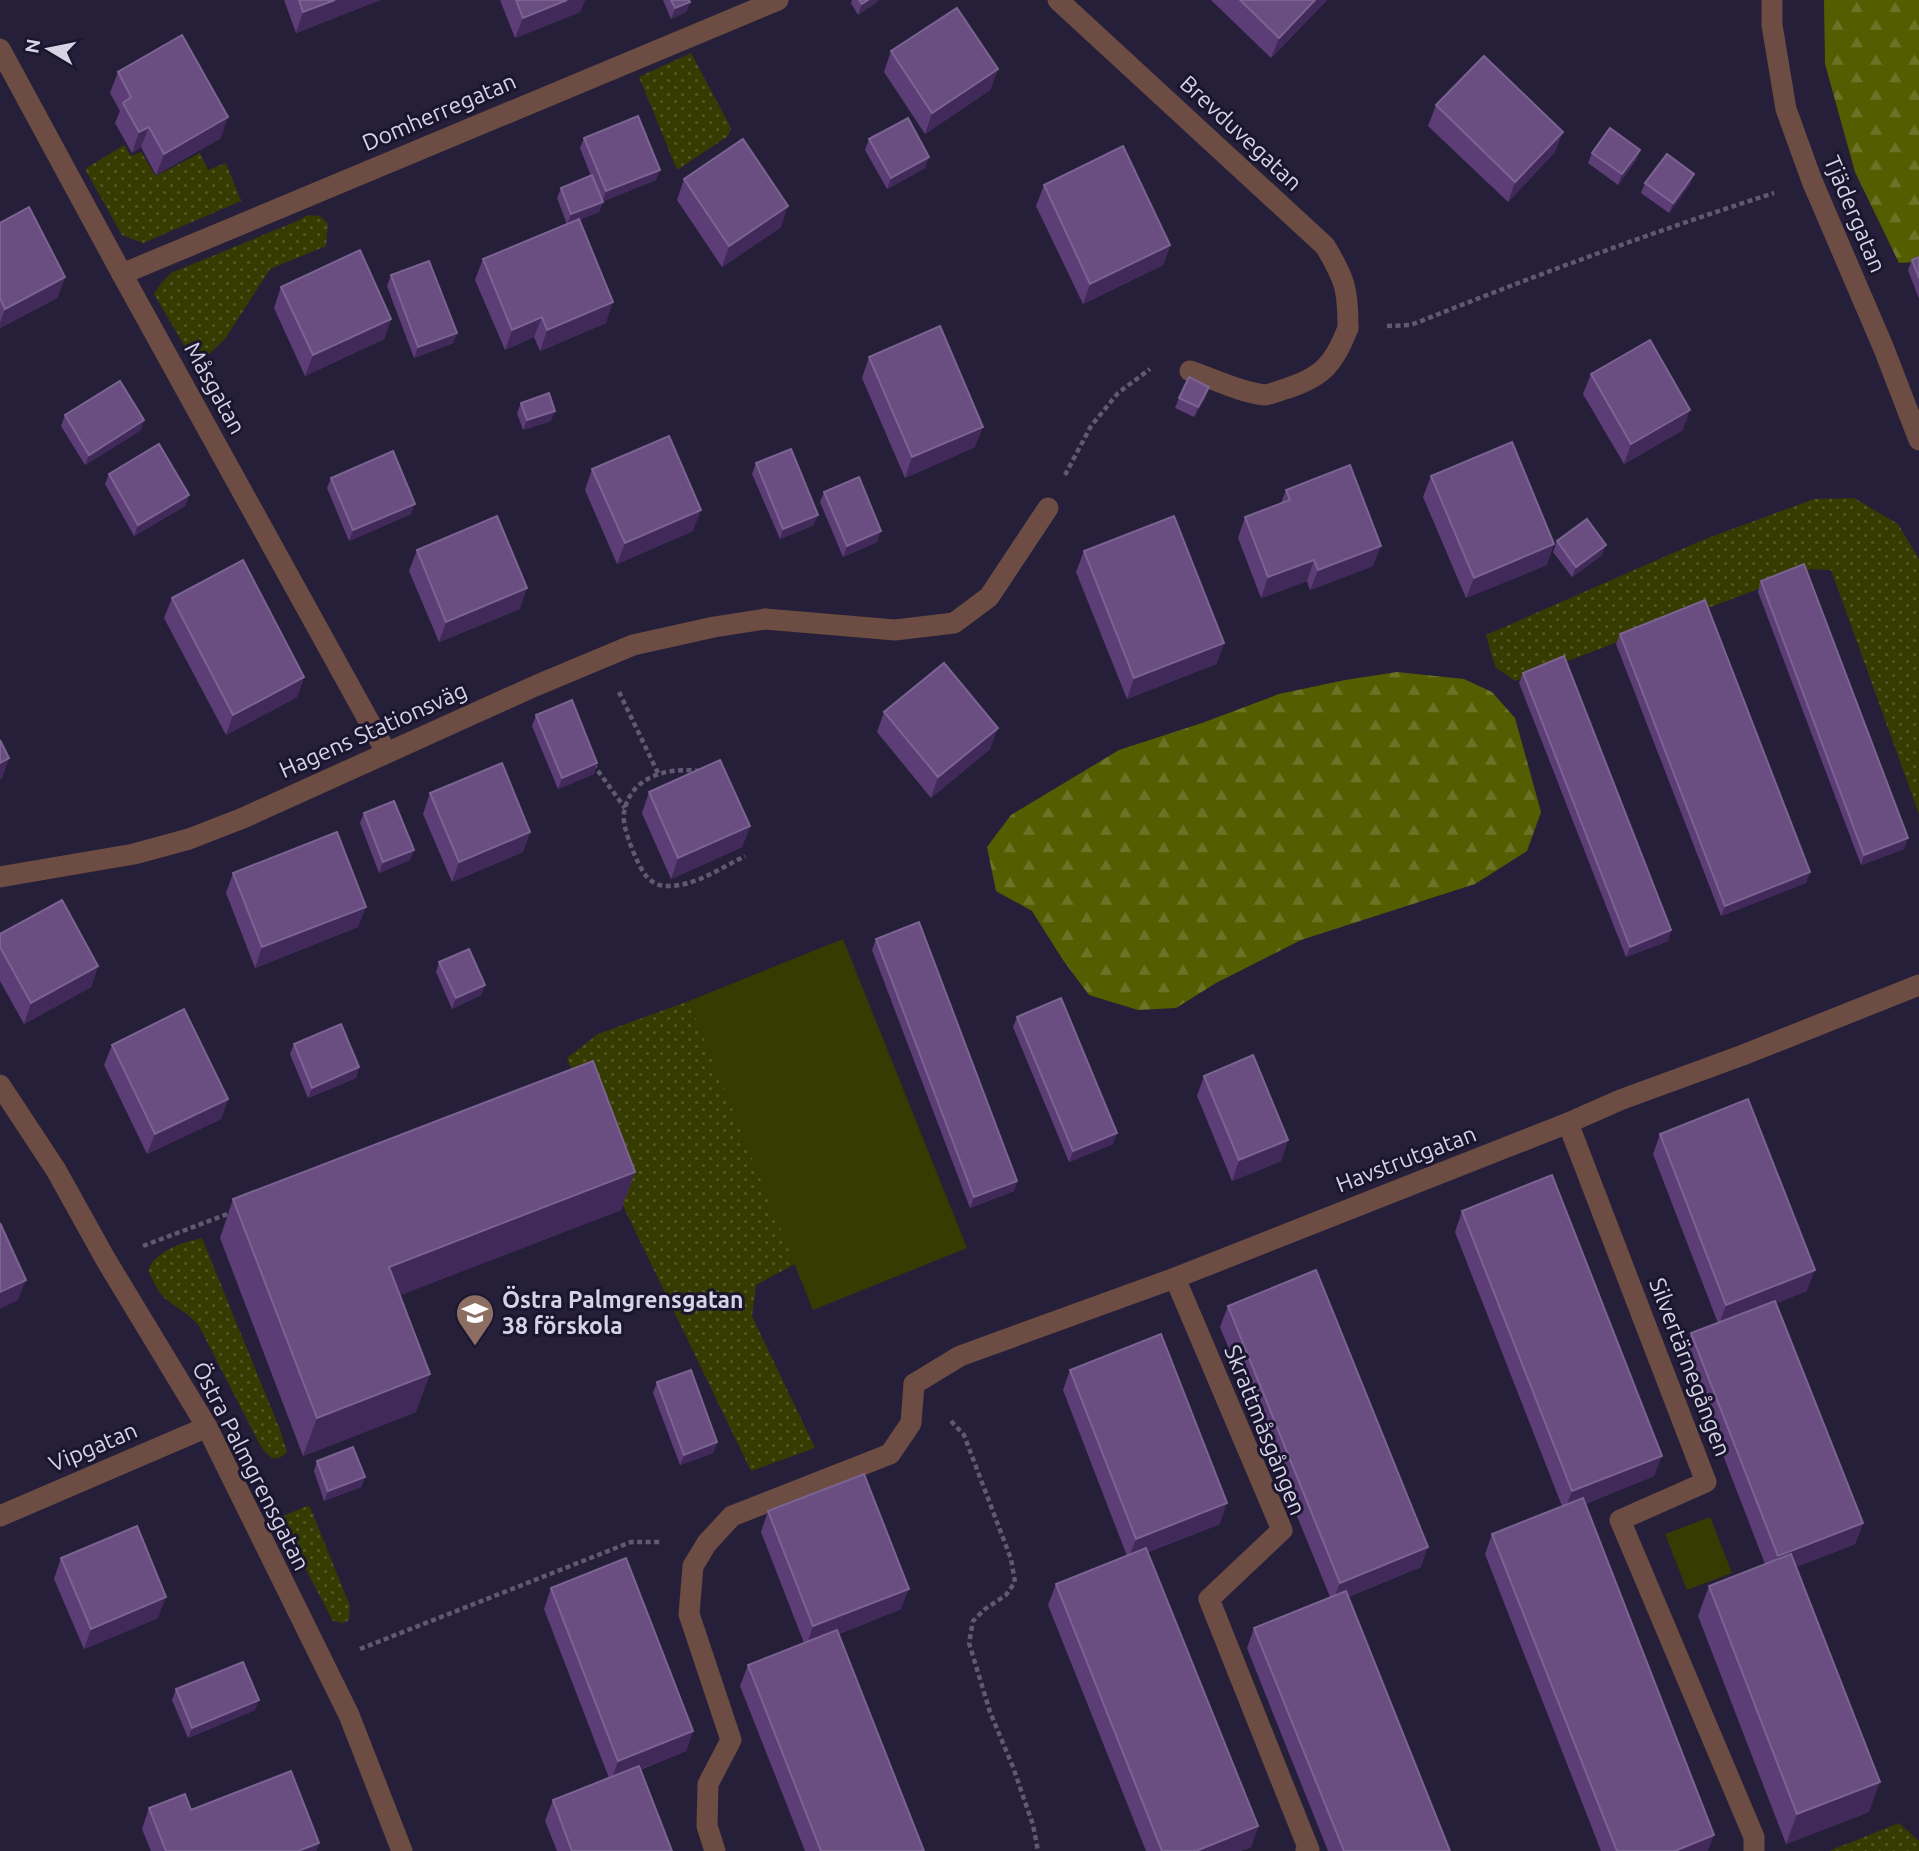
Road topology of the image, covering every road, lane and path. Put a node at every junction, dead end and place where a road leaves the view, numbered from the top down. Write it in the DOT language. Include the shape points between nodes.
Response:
graph roads {
  1 [pos="778,0"];
  2 [pos="1058,0"];
  3 [pos="1772,0"];
  4 [pos="0,49"];
  5 [pos="1812,181"];
  6 [pos="122,274"];
  7 [pos="1348,328"];
  8 [pos="1190,371"];
  9 [pos="1919,440"];
  10 [pos="1048,508"];
  11 [pos="604,658"];
  12 [pos="387,752"];
  13 [pos="589,757"];
  14 [pos="708,772"];
  15 [pos="658,773"];
  16 [pos="625,809"];
  17 [pos="746,856"];
  18 [pos="0,877"];
  19 [pos="1919,985"];
  20 [pos="0,1085"];
  21 [pos="1568,1123"];
  22 [pos="236,1211"];
  23 [pos="106,1260"];
  24 [pos="1175,1278"];
  25 [pos="914,1384"];
  26 [pos="207,1427"];
  27 [pos="0,1516"];
  28 [pos="707,1543"];
  29 [pos="322,1664"];
  30 [pos="402,1851"];
  31 [pos="715,1851"];
  32 [pos="1038,1851"];
  33 [pos="1306,1851"];
  34 [pos="1754,1851"];
  1 -- 6 [label="street, Domherregatan"];
  2 -- 7 [label="street, Brevduvegatan" via="1325,246 1341,273 1348,298"];
  3 -- 5 [label="street, Tjädergatan" via="1786,109"];
  4 -- 6 [label="street, Måsgatan"];
  5 -- 7 [label="path" via="1556,267 1411,324"];
  5 -- 9 [label="street, Tjädergatan"];
  6 -- 12 [label="street, Måsgatan"];
  7 -- 8 [label="street" via="1326,369 1266,395"];
  8 -- 10 [label="path" via="1165,363 1146,370 1118,393 1091,426"];
  10 -- 11 [label="street, Hagens Stationsväg" via="989,597 954,623 895,630 765,619 633,645"];
  11 -- 12 [label="street, Hagens Stationsväg"];
  11 -- 15 [label="path"];
  12 -- 18 [label="street, Hagens Stationsväg" via="189,839 134,854"];
  13 -- 16 [label="path"];
  14 -- 15 [label="path"];
  15 -- 16 [label="path" via="638,786"];
  16 -- 17 [label="path" via="627,837 647,877 657,885 688,884"];
  19 -- 21 [label="street, Havstrutgatan"];
  20 -- 23 [label="street, Östra Palmgrensgatan" via="56,1170"];
  21 -- 24 [label="street, Havstrutgatan"];
  21 -- 34 [label="street, Silvertärnegången" via="1706,1482 1620,1520 1754,1838"];
  22 -- 23 [label="path"];
  23 -- 26 [label="street, Östra Palmgrensgatan"];
  24 -- 25 [label="street, Havstrutgatan" via="960,1356"];
  24 -- 33 [label="street, Skrattmåsgången" via="1282,1530 1209,1599"];
  25 -- 28 [label="street" via="911,1423 890,1454 732,1516"];
  25 -- 32 [label="path" via="964,1435 1011,1559 1014,1582 1006,1595 973,1621 969,1643"];
  26 -- 27 [label="street, Vipgatan"];
  26 -- 29 [label="street, Östra Palmgrensgatan"];
  28 -- 29 [label="path" via="631,1542"];
  28 -- 31 [label="street" via="693,1566 690,1614 730,1740 708,1784 707,1826"];
  29 -- 30 [label="street, Östra Palmgrensgatan" via="349,1715"];
}
